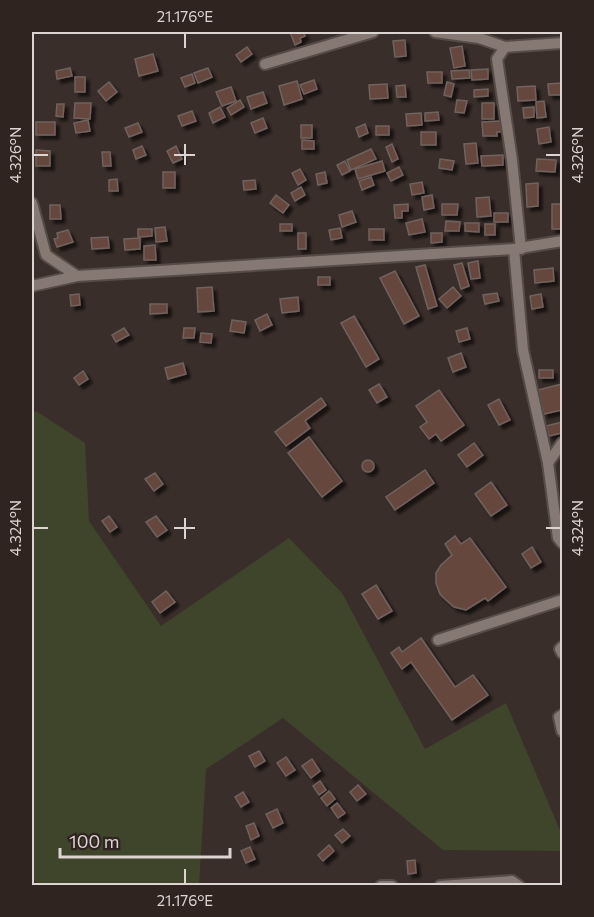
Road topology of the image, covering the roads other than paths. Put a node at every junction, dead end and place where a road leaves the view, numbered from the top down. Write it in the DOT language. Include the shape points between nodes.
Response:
graph roads {
  1 [pos="373,32"];
  2 [pos="435,32"];
  3 [pos="562,43"];
  4 [pos="505,47"];
  5 [pos="265,64"];
  6 [pos="32,203"];
  7 [pos="562,242"];
  8 [pos="517,249"];
  9 [pos="77,276"];
  10 [pos="32,286"];
  11 [pos="562,443"];
  12 [pos="548,463"];
  13 [pos="562,543"];
  14 [pos="562,600"];
  15 [pos="438,640"];
  16 [pos="562,647"];
  17 [pos="562,653"];
  18 [pos="562,715"];
  19 [pos="562,731"];
  20 [pos="381,885"];
  21 [pos="392,885"];
  22 [pos="440,885"];
  23 [pos="519,885"];
  1 -- 5 [label="street"];
  2 -- 4 [label="street" via="479,38"];
  3 -- 4 [label="street"];
  4 -- 8 [label="street" via="497,59 512,160"];
  6 -- 9 [label="street" via="46,255"];
  7 -- 8 [label="street"];
  8 -- 9 [label="street"];
  8 -- 12 [label="street" via="523,350"];
  9 -- 10 [label="street"];
  11 -- 12 [label="street"];
  12 -- 13 [label="street" via="558,538"];
  14 -- 15 [label="street"];
  16 -- 17 [label="street"];
  18 -- 19 [label="street"];
  20 -- 21 [label="street"];
  22 -- 23 [label="street" via="512,881"];
}
